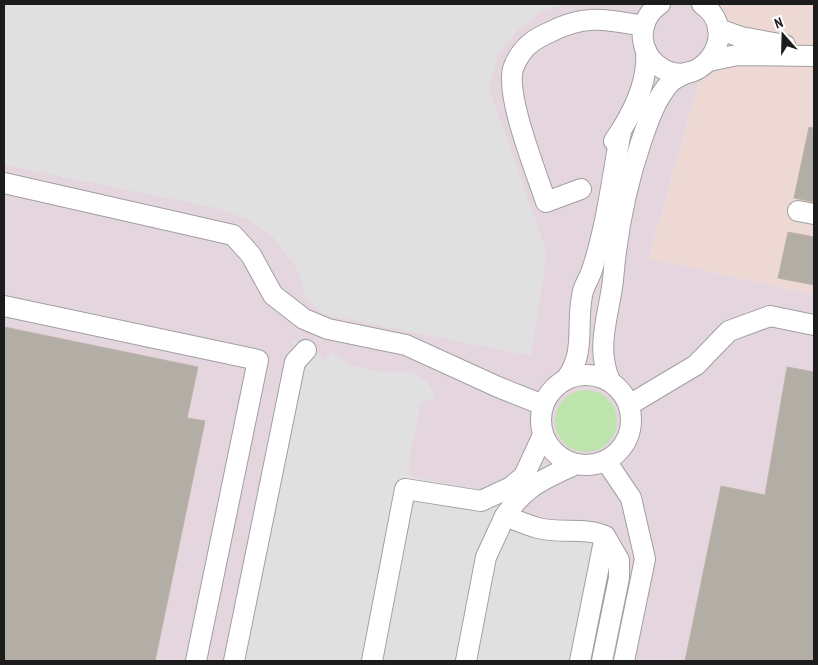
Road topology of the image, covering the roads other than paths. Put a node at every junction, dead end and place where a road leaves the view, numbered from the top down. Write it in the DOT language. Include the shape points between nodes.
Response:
graph roads {
  1 [pos="660,4"];
  2 [pos="703,4"];
  3 [pos="644,26"];
  4 [pos="718,29"];
  5 [pos="814,46"];
  6 [pos="646,50"];
  7 [pos="814,56"];
  8 [pos="709,61"];
  9 [pos="689,72"];
  10 [pos="4,182"];
  11 [pos="581,189"];
  12 [pos="4,306"];
  13 [pos="814,325"];
  14 [pos="306,350"];
  15 [pos="566,379"];
  16 [pos="610,381"];
  17 [pos="543,405"];
  18 [pos="629,405"];
  19 [pos="543,435"];
  20 [pos="606,461"];
  21 [pos="576,464"];
  22 [pos="505,516"];
  23 [pos="605,536"];
  24 [pos="196,661"];
  25 [pos="234,661"];
  26 [pos="372,661"];
  27 [pos="466,661"];
  28 [pos="580,661"];
  29 [pos="602,661"];
  30 [pos="624,661"];
  1 -- 3 [label="street" via="650,12"];
  2 -- 4 [label="street"];
  3 -- 6 [label="street"];
  3 -- 11 [label="street" via="604,19 570,22 530,42 513,68 514,107 546,202"];
  4 -- 5 [label="street" via="777,45"];
  4 -- 8 [label="street" via="716,48"];
  6 -- 9 [label="street" via="653,62 666,70"];
  6 -- 15 [label="street" via="645,76 621,131 602,229 584,291 578,358"];
  7 -- 8 [label="street" via="737,55"];
  8 -- 9 [label="street"];
  9 -- 16 [label="street" via="669,84 650,116 641,144 641,171 622,257 612,281 603,343"];
  10 -- 17 [label="street" via="234,235 251,255 272,295 304,319 328,329 406,345"];
  12 -- 24 [label="street" via="258,360"];
  13 -- 18 [label="street" via="770,316 729,332 696,365"];
  14 -- 25 [label="street" via="295,362"];
  15 -- 16 [label="street" via="583,374"];
  15 -- 17 [label="street" via="549,393"];
  16 -- 18 [label="street" via="622,392"];
  17 -- 19 [label="street" via="540,420"];
  18 -- 20 [label="street" via="632,418 628,437 617,454"];
  19 -- 21 [label="street" via="556,453"];
  19 -- 26 [label="street" via="524,476 481,501 405,490"];
  20 -- 21 [label="street"];
  20 -- 30 [label="street" via="631,498 645,559"];
  21 -- 22 [label="street" via="531,486 516,499"];
  22 -- 23 [label="street" via="539,529 574,533 595,531"];
  22 -- 27 [label="street" via="486,558"];
  23 -- 28 [label="street"];
  23 -- 29 [label="street" via="619,560 619,578"];
}
